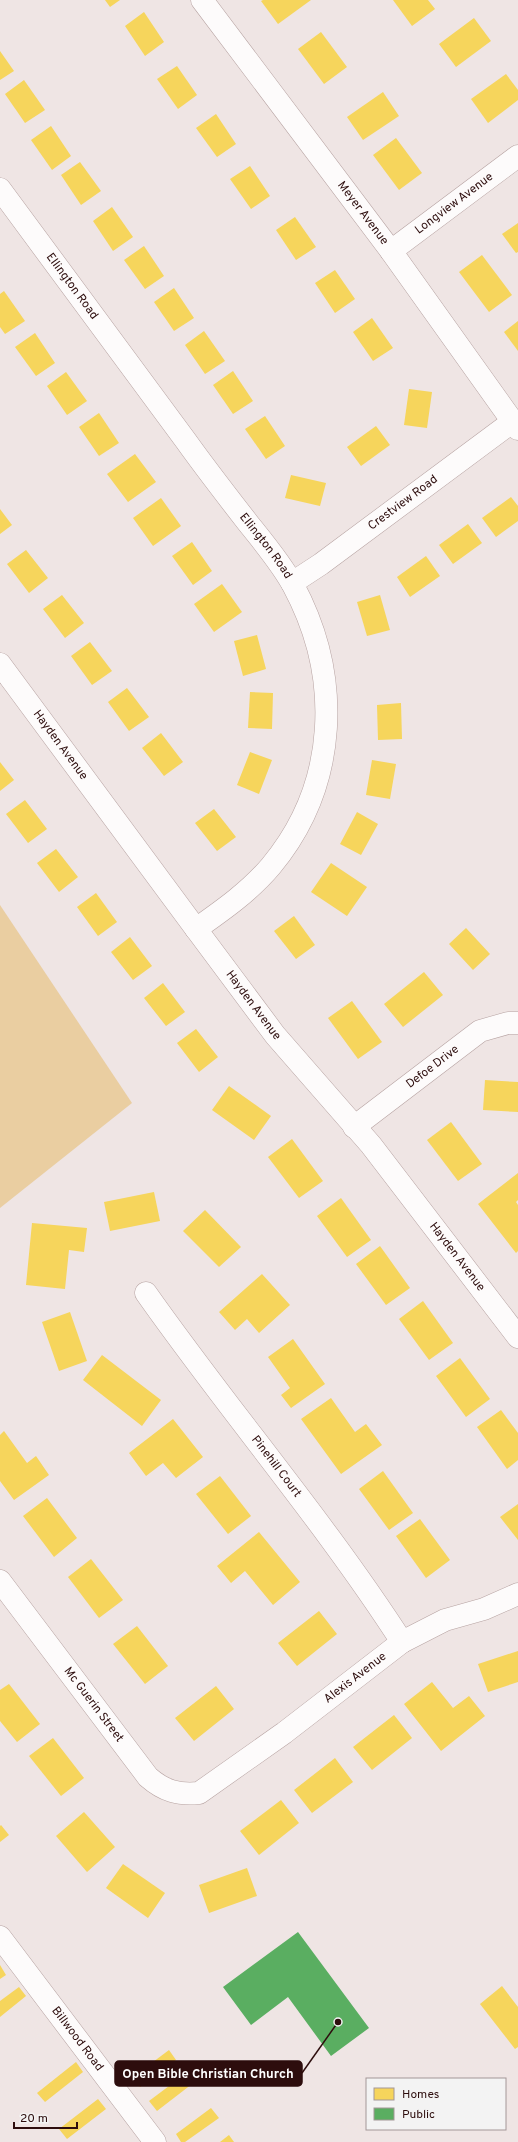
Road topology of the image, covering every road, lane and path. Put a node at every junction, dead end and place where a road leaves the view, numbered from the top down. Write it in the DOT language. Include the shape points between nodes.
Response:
graph roads {
  1 [pos="202,0"];
  2 [pos="518,156"];
  3 [pos="0,189"];
  4 [pos="391,251"];
  5 [pos="515,426"];
  6 [pos="292,583"];
  7 [pos="0,664"];
  8 [pos="196,928"];
  9 [pos="518,1023"];
  10 [pos="354,1127"];
  11 [pos="146,1293"];
  12 [pos="518,1337"];
  13 [pos="0,1581"];
  14 [pos="518,1594"];
  15 [pos="402,1642"];
  16 [pos="206,1788"];
  17 [pos="0,1937"];
  18 [pos="155,2142"];
  1 -- 4 [label="street, Meyer Avenue"];
  2 -- 4 [label="street, Longview Avenue"];
  3 -- 6 [label="street, Ellington Road"];
  4 -- 5 [label="street, Meyer Avenue"];
  5 -- 6 [label="street, Crestview Road"];
  6 -- 8 [label="street, Ellington Road" via="317,642 324,675 328,710 321,764 312,796 296,830 271,866 240,897"];
  7 -- 8 [label="street, Hayden Avenue"];
  8 -- 10 [label="street, Hayden Avenue" via="275,1035"];
  9 -- 10 [label="street, Defoe Drive" via="508,1023 480,1031"];
  10 -- 12 [label="street, Hayden Avenue" via="371,1145"];
  11 -- 15 [label="street, Pinehill Court" via="192,1358 371,1594"];
  13 -- 16 [label="street, Mc Guerin Street" via="148,1777 158,1786 185,1795 199,1793"];
  14 -- 15 [label="street, Alexis Avenue" via="484,1609 445,1620"];
  15 -- 16 [label="street, Alexis Avenue" via="284,1733"];
  17 -- 18 [label="street, Billwood Road"];
}
